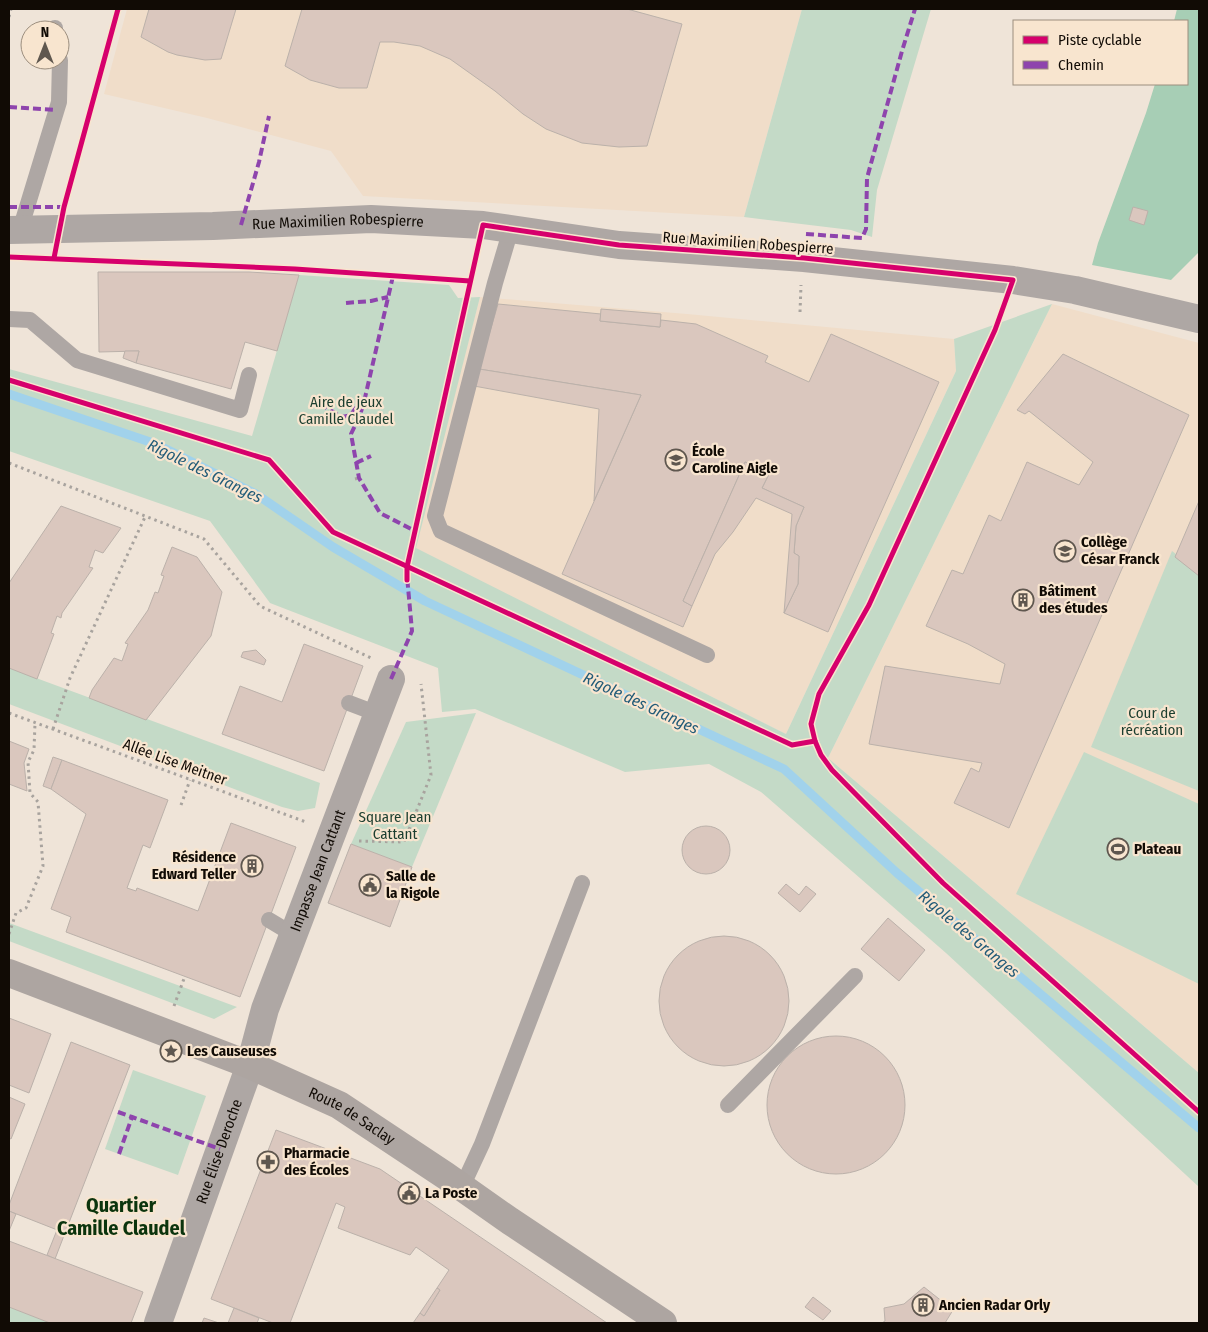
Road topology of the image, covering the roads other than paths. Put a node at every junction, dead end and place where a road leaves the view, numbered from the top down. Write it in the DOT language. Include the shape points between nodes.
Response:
graph roads {
  1 [pos="60,70"];
  2 [pos="511,229"];
  3 [pos="15,230"];
  4 [pos="9,318"];
  5 [pos="1199,320"];
  6 [pos="249,375"];
  7 [pos="706,655"];
  8 [pos="391,680"];
  9 [pos="349,703"];
  10 [pos="378,714"];
  11 [pos="582,883"];
  12 [pos="269,920"];
  13 [pos="294,935"];
  14 [pos="9,974"];
  15 [pos="855,976"];
  16 [pos="250,1065"];
  17 [pos="728,1104"];
  18 [pos="462,1187"];
  19 [pos="158,1323"];
  20 [pos="663,1323"];
  1 -- 3 [label="lane" via="59,102"];
  2 -- 3 [label="street, Rue Maximilien Robespierre" via="371,219"];
  2 -- 5 [label="street, Rue Maximilien Robespierre" via="620,246 804,258 1013,280 1074,290"];
  2 -- 7 [label="lane" via="436,516 441,531"];
  4 -- 6 [label="lane" via="30,320 77,360 240,410"];
  8 -- 10 [label="street, Impasse Jean Cattant"];
  9 -- 10 [label="lane"];
  10 -- 13 [label="street, Impasse Jean Cattant"];
  11 -- 18 [label="lane" via="482,1144"];
  12 -- 13 [label="lane"];
  13 -- 16 [label="street, Impasse Jean Cattant" via="265,1009"];
  14 -- 16 [label="main road, Route de Saclay"];
  15 -- 17 [label="lane"];
  16 -- 18 [label="main road, Route de Saclay" via="338,1105"];
  16 -- 19 [label="street, Rue Élise Deroche"];
  18 -- 20 [label="main road, Route de Saclay"];
}
